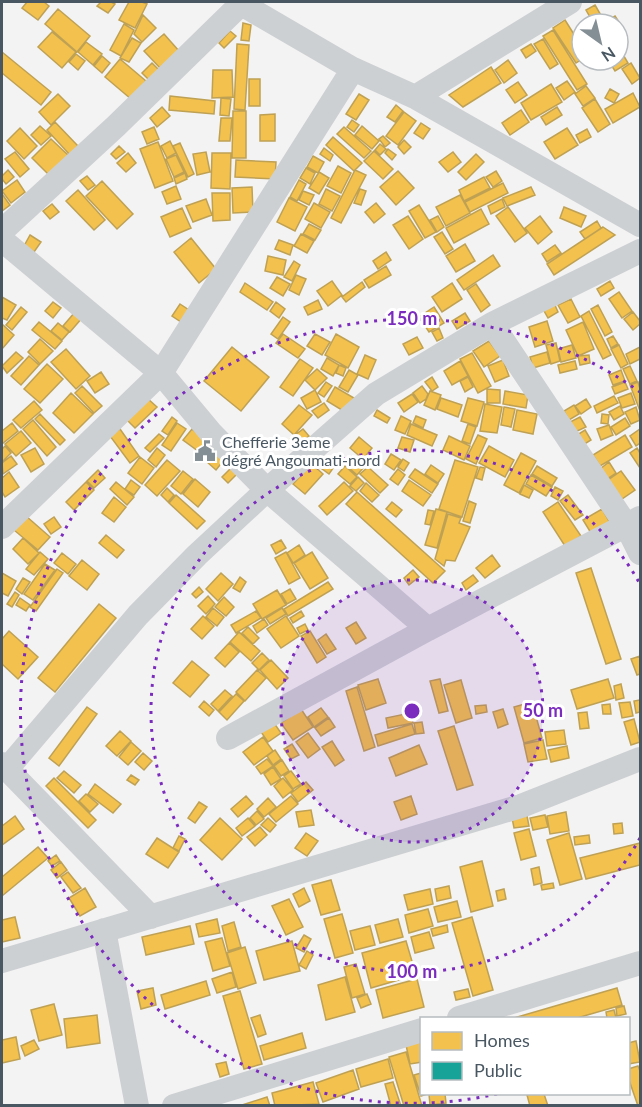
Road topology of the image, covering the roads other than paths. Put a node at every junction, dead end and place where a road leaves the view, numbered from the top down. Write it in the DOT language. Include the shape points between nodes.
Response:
graph roads {
  1 [pos="240,2"];
  2 [pos="570,2"];
  3 [pos="353,69"];
  4 [pos="415,97"];
  5 [pos="640,225"];
  6 [pos="2,231"];
  7 [pos="2,240"];
  8 [pos="640,251"];
  9 [pos="492,324"];
  10 [pos="161,373"];
  11 [pos="267,490"];
  12 [pos="633,521"];
  13 [pos="2,527"];
  14 [pos="640,553"];
  15 [pos="428,629"];
  16 [pos="228,738"];
  17 [pos="640,759"];
  18 [pos="4,767"];
  19 [pos="151,916"];
  20 [pos="104,930"];
  21 [pos="2,961"];
  22 [pos="640,963"];
  23 [pos="462,1017"];
  24 [pos="420,1031"];
  25 [pos="137,1106"];
  26 [pos="174,1106"];
  1 -- 3 [label="street"];
  1 -- 6 [label="street" via="116,126"];
  2 -- 4 [label="street"];
  3 -- 4 [label="street"];
  3 -- 10 [label="street"];
  4 -- 5 [label="street"];
  7 -- 10 [label="street"];
  8 -- 9 [label="street"];
  9 -- 11 [label="street" via="376,394"];
  9 -- 12 [label="street"];
  10 -- 11 [label="street" via="211,433"];
  10 -- 13 [label="street"];
  11 -- 15 [label="street"];
  11 -- 18 [label="street" via="138,615"];
  12 -- 14 [label="street"];
  12 -- 15 [label="street"];
  15 -- 16 [label="street"];
  17 -- 19 [label="street" via="521,806"];
  18 -- 19 [label="street"];
  19 -- 20 [label="street"];
  20 -- 21 [label="street"];
  20 -- 25 [label="street"];
  22 -- 23 [label="street"];
  24 -- 26 [label="street"];
}
